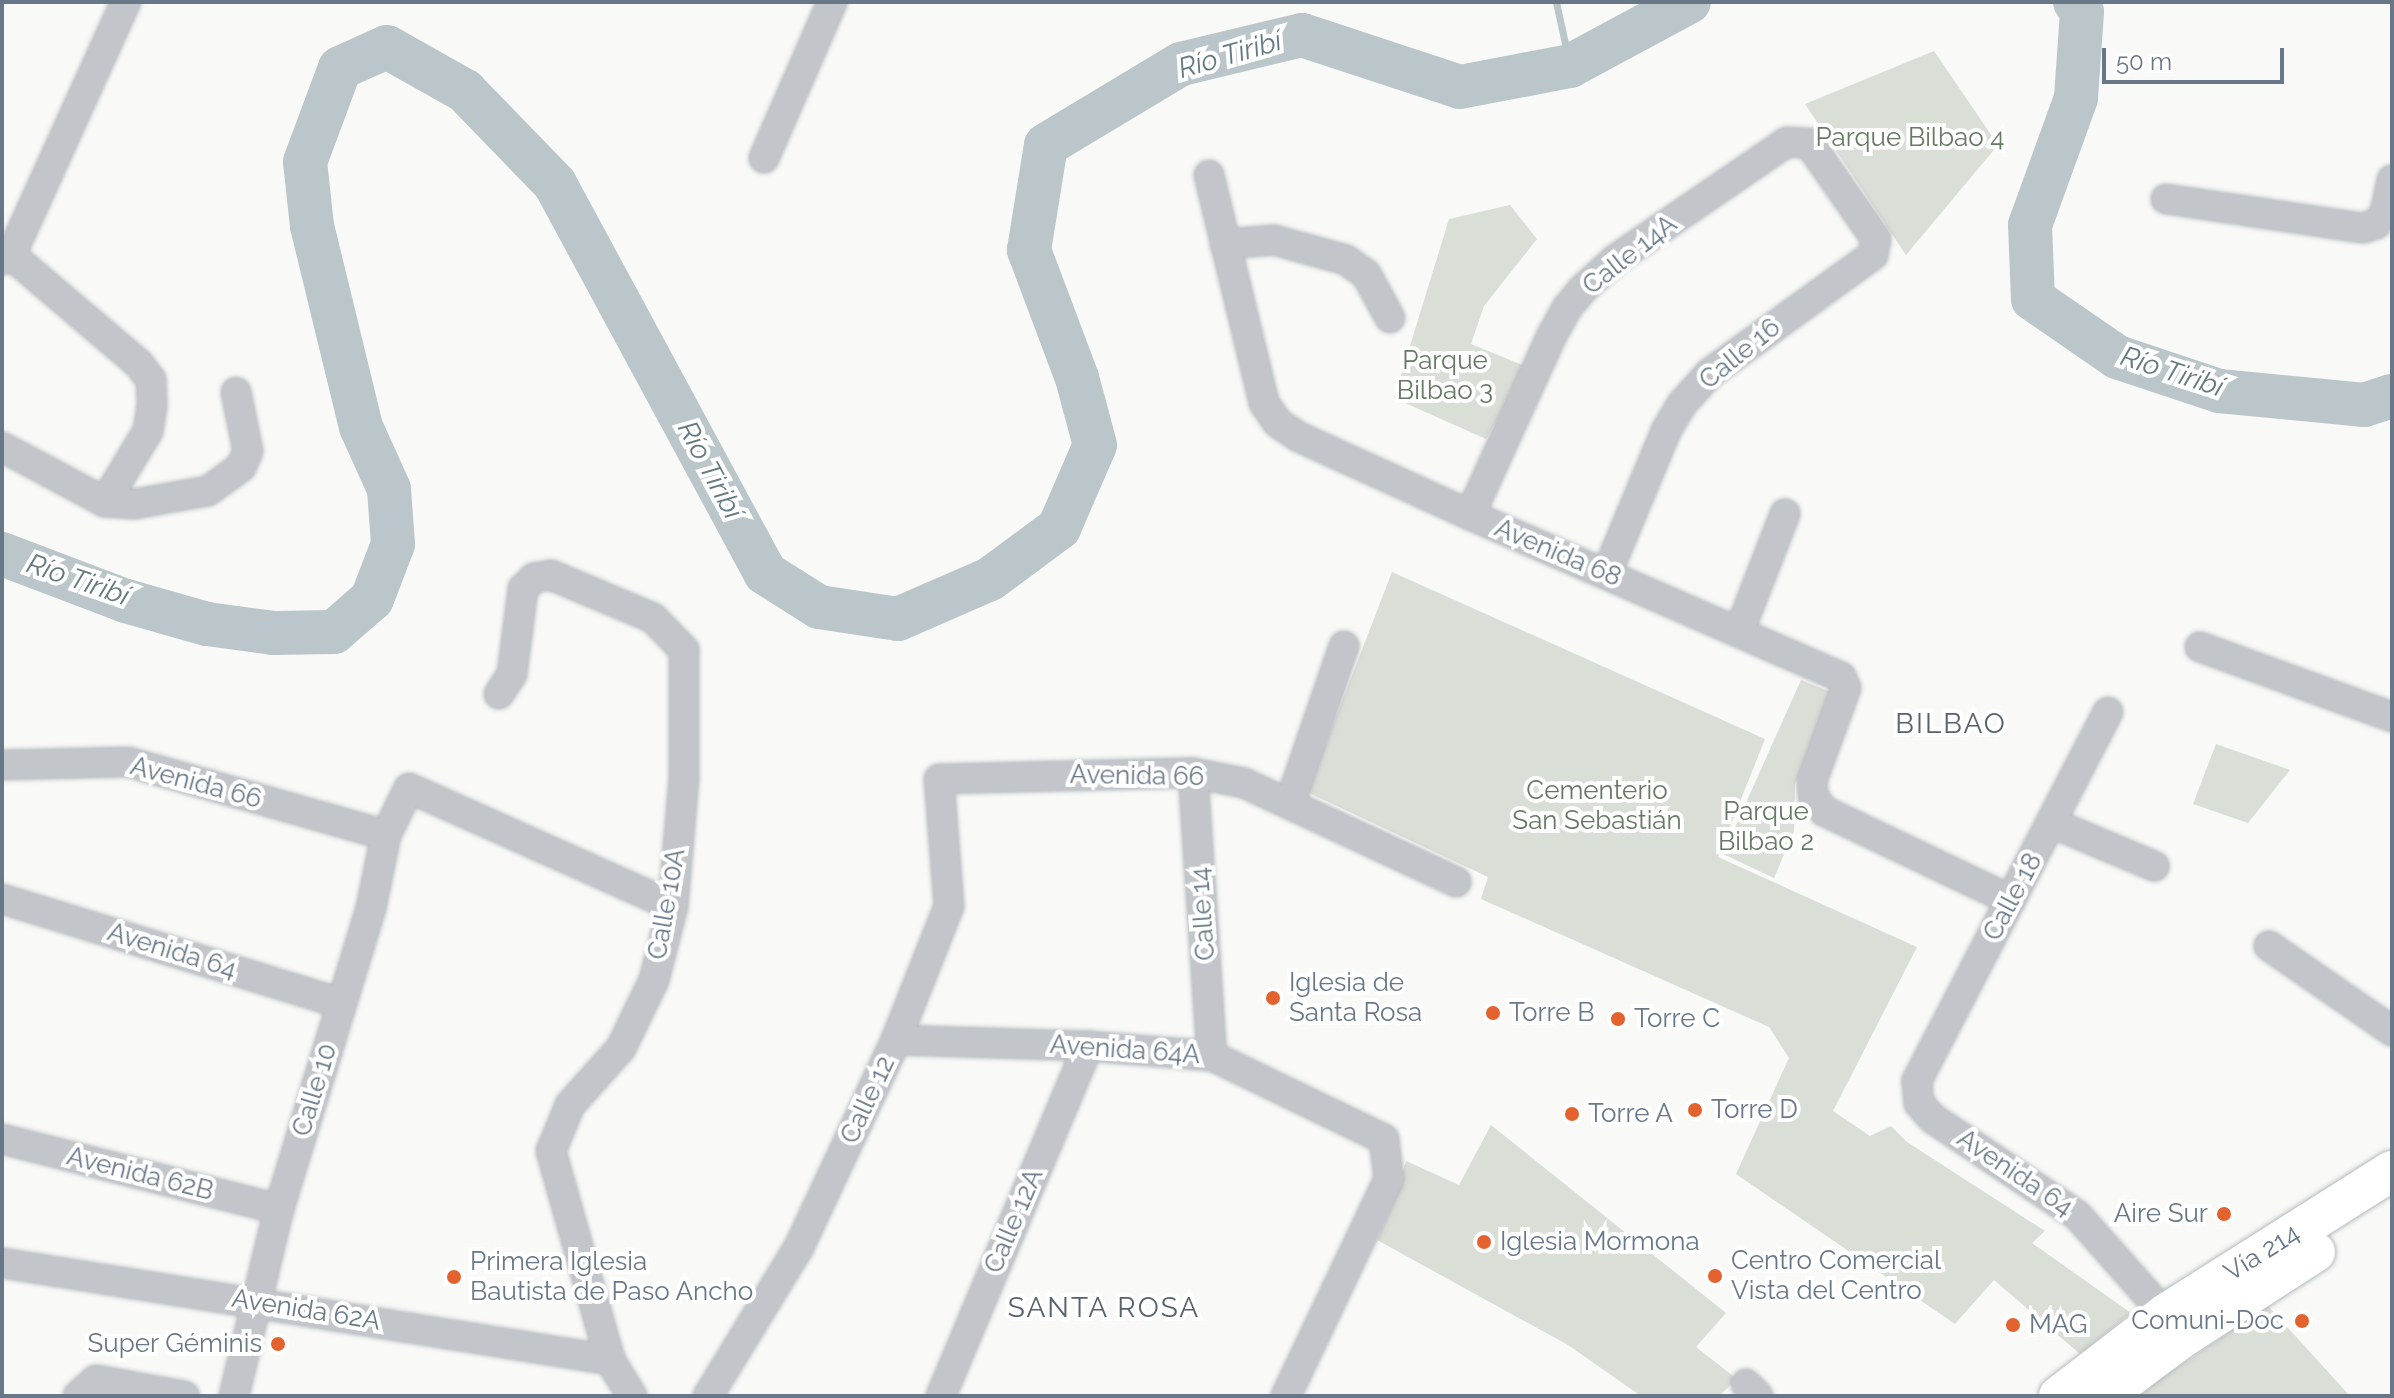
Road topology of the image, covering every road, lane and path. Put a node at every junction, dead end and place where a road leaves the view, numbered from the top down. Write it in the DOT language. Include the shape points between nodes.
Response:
graph roads {
  1 [pos="126,2"];
  2 [pos="832,2"];
  3 [pos="764,158"];
  4 [pos="1209,175"];
  5 [pos="2392,180"];
  6 [pos="2166,199"];
  7 [pos="1225,244"];
  8 [pos="1873,255"];
  9 [pos="7,257"];
  10 [pos="1390,318"];
  11 [pos="236,392"];
  12 [pos="2,447"];
  13 [pos="105,502"];
  14 [pos="1785,514"];
  15 [pos="1470,515"];
  16 [pos="1607,573"];
  17 [pos="1739,632"];
  18 [pos="1344,646"];
  19 [pos="2200,647"];
  20 [pos="499,694"];
  21 [pos="2108,712"];
  22 [pos="2392,717"];
  23 [pos="2,765"];
  24 [pos="1193,773"];
  25 [pos="939,779"];
  26 [pos="1290,803"];
  27 [pos="2052,823"];
  28 [pos="386,835"];
  29 [pos="2154,866"];
  30 [pos="1456,882"];
  31 [pos="2,899"];
  32 [pos="2011,900"];
  33 [pos="673,906"];
  34 [pos="2269,946"];
  35 [pos="341,1003"];
  36 [pos="2392,1031"];
  37 [pos="896,1040"];
  38 [pos="1088,1046"];
  39 [pos="1212,1056"];
  40 [pos="1917,1081"];
  41 [pos="2,1139"];
  42 [pos="2392,1171"];
  43 [pos="2392,1203"];
  44 [pos="279,1209"];
  45 [pos="2,1263"];
  46 [pos="257,1302"];
  47 [pos="2175,1325"];
  48 [pos="610,1360"];
  49 [pos="87,1388"];
  50 [pos="185,1396"];
  51 [pos="234,1396"];
  52 [pos="632,1396"];
  53 [pos="708,1396"];
  54 [pos="941,1396"];
  55 [pos="1286,1396"];
  56 [pos="2059,1396"];
  57 [pos="2104,1396"];
  1 -- 9 [label="street"];
  2 -- 3 [label="street"];
  4 -- 7 [label="street"];
  5 -- 6 [label="street" via="2385,213 2376,224 2363,228"];
  7 -- 10 [label="street" via="1274,240 1358,265"];
  7 -- 15 [label="street, Avenida 68" via="1264,403 1278,423"];
  8 -- 15 [label="street, Calle 14A" via="1876,239 1809,143 1787,142 1616,259 1584,288 1551,337"];
  8 -- 16 [label="street, Calle 16" via="1710,373 1682,404"];
  9 -- 13 [label="street" via="139,364 151,380 148,431"];
  11 -- 13 [label="street" via="248,451 241,467 208,491 134,504"];
  12 -- 13 [label="street"];
  14 -- 17 [label="street"];
  15 -- 16 [label="street, Avenida 68"];
  16 -- 17 [label="street, Avenida 68"];
  17 -- 32 [label="street, Avenida 68" via="1841,677 1846,688 1812,781 1813,796 1824,811"];
  18 -- 26 [label="street"];
  19 -- 22 [label="street"];
  20 -- 33 [label="street, Calle 10A" via="512,674 523,589 534,578 551,575 653,618 684,650 684,778"];
  21 -- 27 [label="street, Calle 18"];
  23 -- 28 [label="street, Avenida 66" via="128,762"];
  24 -- 25 [label="street, Avenida 66"];
  24 -- 26 [label="street, Avenida 66" via="1244,783"];
  24 -- 39 [label="street, Calle 14"];
  25 -- 37 [label="street, Calle 12" via="949,906"];
  26 -- 30 [label="street, Avenida 66"];
  27 -- 29 [label="street"];
  27 -- 32 [label="street, Calle 18"];
  28 -- 33 [label="street, Calle 10" via="409,788"];
  28 -- 35 [label="street, Calle 10" via="371,908"];
  31 -- 35 [label="street, Avenida 64"];
  32 -- 40 [label="street, Calle 18"];
  33 -- 48 [label="street, Calle 10A" via="654,980 621,1048 570,1105 551,1151"];
  34 -- 36 [label="street"];
  35 -- 44 [label="street, Calle 10"];
  37 -- 38 [label="street, Avenida 64A"];
  37 -- 53 [label="street, Calle 12" via="799,1247"];
  38 -- 39 [label="street, Avenida 64A"];
  38 -- 54 [label="street, Calle 12A"];
  39 -- 55 [label="street, Avenida 64A" via="1384,1139 1389,1179"];
  40 -- 47 [label="street, Avenida 64" via="1919,1103 1932,1118 2077,1215"];
  41 -- 44 [label="street, Avenida 62B"];
  42 -- 47 [label="main road, Vía 214"];
  43 -- 47 [label="main road, Vía 214"];
  44 -- 46 [label="street, Calle 10"];
  45 -- 46 [label="street, Avenida 62A"];
  46 -- 48 [label="street, Avenida 62A"];
  46 -- 51 [label="street, Calle 10"];
  47 -- 56 [label="main road, Vía 214"];
  47 -- 57 [label="main road, Vía 214"];
  48 -- 52 [label="street, Calle 10A"];
  49 -- 50 [label="street"];
}
